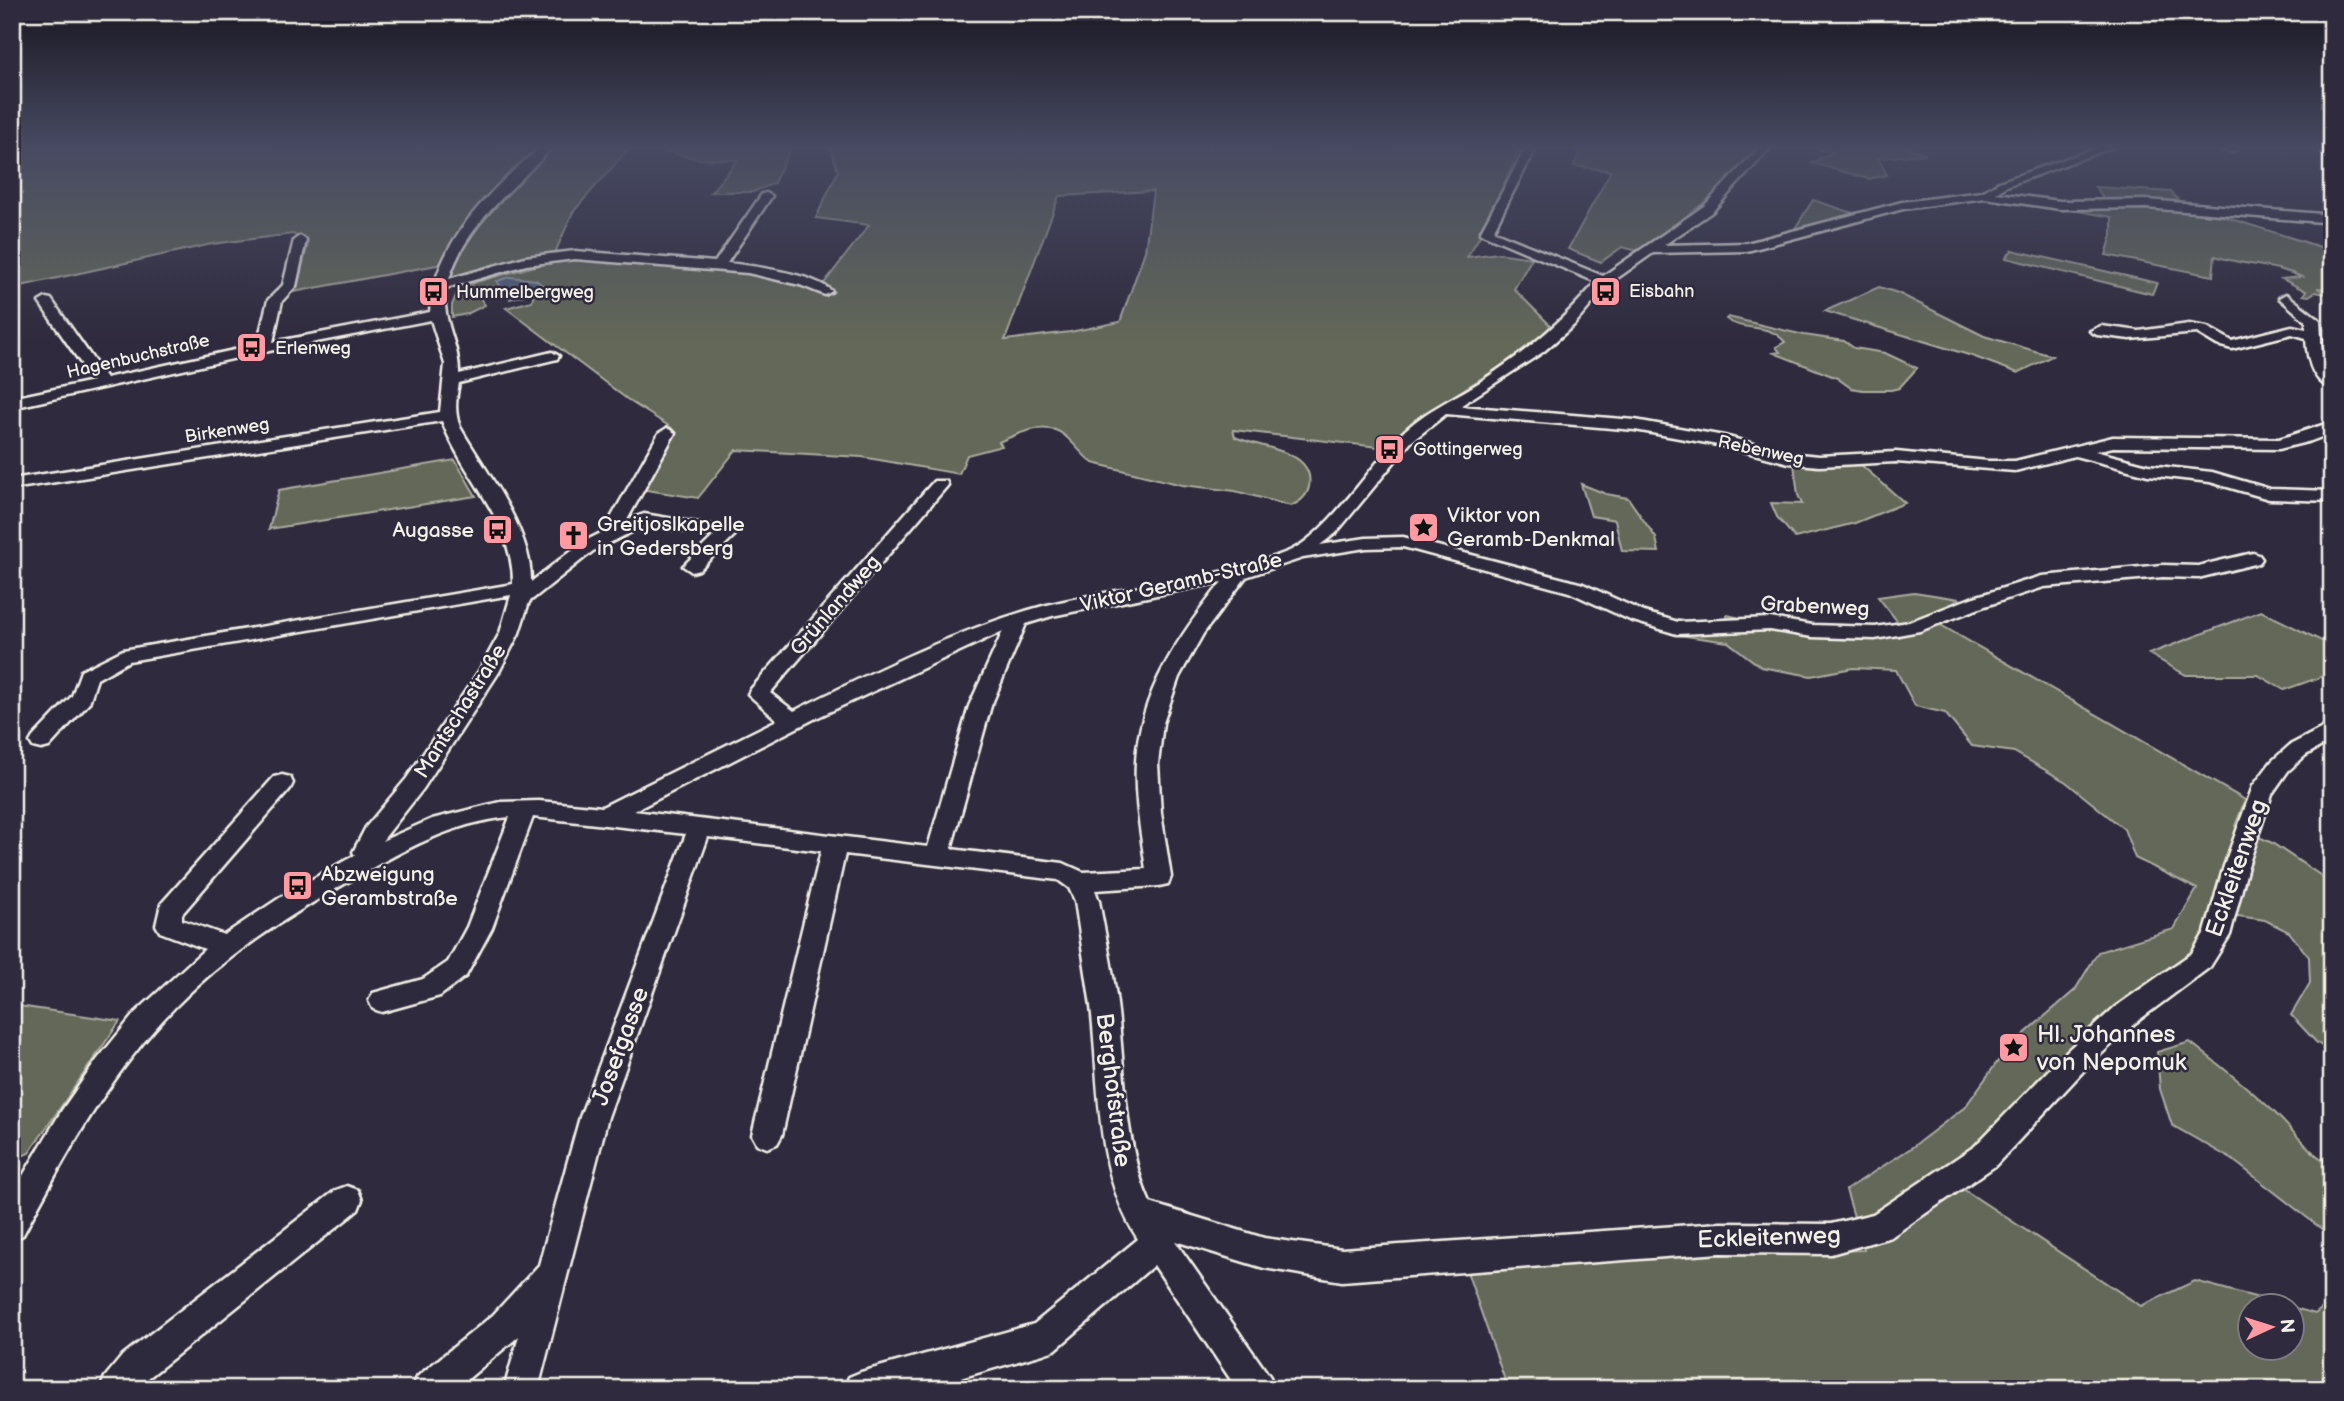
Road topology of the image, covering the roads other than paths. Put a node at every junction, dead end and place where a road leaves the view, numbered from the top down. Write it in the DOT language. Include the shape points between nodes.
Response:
graph roads {
  1 [pos="484,211"];
  2 [pos="756,211"];
  3 [pos="1497,211"];
  4 [pos="1705,211"];
  5 [pos="1882,211"];
  6 [pos="2239,211"];
  7 [pos="2322,218"];
  8 [pos="300,240"];
  9 [pos="1652,249"];
  10 [pos="720,265"];
  11 [pos="1604,281"];
  12 [pos="440,286"];
  13 [pos="825,291"];
  14 [pos="2286,298"];
  15 [pos="46,302"];
  16 [pos="437,315"];
  17 [pos="2097,331"];
  18 [pos="2314,335"];
  19 [pos="264,348"];
  20 [pos="552,356"];
  21 [pos="452,380"];
  22 [pos="103,383"];
  23 [pos="2332,384"];
  24 [pos="12,403"];
  25 [pos="1443,410"];
  26 [pos="448,415"];
  27 [pos="2332,427"];
  28 [pos="667,433"];
  29 [pos="2078,452"];
  30 [pos="12,484"];
  31 [pos="940,485"];
  32 [pos="2332,496"];
  33 [pos="611,534"];
  34 [pos="1296,555"];
  35 [pos="2253,559"];
  36 [pos="692,566"];
  37 [pos="1239,573"];
  38 [pos="521,594"];
  39 [pos="1018,620"];
  40 [pos="792,720"];
  41 [pos="2332,730"];
  42 [pos="41,742"];
  43 [pos="282,783"];
  44 [pos="525,810"];
  45 [pos="605,816"];
  46 [pos="700,827"];
  47 [pos="835,844"];
  48 [pos="937,856"];
  49 [pos="369,859"];
  50 [pos="1079,882"];
  51 [pos="227,947"];
  52 [pos="382,1001"];
  53 [pos="767,1135"];
  54 [pos="347,1200"];
  55 [pos="1139,1214"];
  56 [pos="12,1225"];
  57 [pos="1158,1242"];
  58 [pos="555,1269"];
  59 [pos="117,1389"];
  60 [pos="429,1389"];
  61 [pos="521,1389"];
  62 [pos="861,1389"];
  63 [pos="1258,1389"];
  1 -- 12 [label="street" via="448,263"];
  2 -- 10 [label="street"];
  3 -- 11 [label="street" via="1486,233"];
  4 -- 9 [label="street, Viktor Geramb-Straße"];
  5 -- 9 [label="street" via="1747,247"];
  6 -- 7 [label="street"];
  8 -- 19 [label="street" via="289,286 275,300"];
  9 -- 11 [label="street, Viktor Geramb-Straße"];
  10 -- 12 [label="street" via="556,256"];
  10 -- 13 [label="street" via="768,273"];
  11 -- 25 [label="street, Viktor Geramb-Straße" via="1538,349"];
  12 -- 16 [label="street"];
  14 -- 18 [label="street" via="2313,320"];
  15 -- 22 [label="street"];
  16 -- 19 [label="street, Hagenbuchstraße"];
  16 -- 21 [label="street" via="451,355"];
  17 -- 18 [label="street" via="2131,335 2192,328 2232,345 2292,330"];
  18 -- 23 [label="street" via="2320,373"];
  19 -- 22 [label="street, Hagenbuchstraße"];
  20 -- 21 [label="street"];
  21 -- 26 [label="street"];
  22 -- 24 [label="street, Hagenbuchstraße"];
  25 -- 29 [label="street, Rebenweg" via="1648,427 1819,461 1896,457 2015,466"];
  25 -- 34 [label="street, Viktor Geramb-Straße" via="1405,439 1330,529"];
  26 -- 30 [label="street, Birkenweg"];
  26 -- 38 [label="street" via="509,527 522,575"];
  27 -- 29 [label="street, Rebenweg" via="2279,444 2129,441"];
  28 -- 33 [label="street"];
  29 -- 32 [label="street, Rebenweg" via="2147,470 2212,477 2269,494"];
  31 -- 40 [label="street, Grünlandweg" via="758,694"];
  33 -- 36 [label="street" via="644,519 727,533"];
  33 -- 38 [label="street"];
  34 -- 35 [label="street, Grabenweg" via="1403,542 1576,589 1677,628 1770,624 1875,633 1913,627 2042,582 2198,572"];
  34 -- 37 [label="street, Viktor Geramb-Straße"];
  37 -- 39 [label="street, Viktor Geramb-Straße"];
  37 -- 50 [label="street" via="1187,644 1153,723 1147,772 1159,877"];
  38 -- 42 [label="street" via="123,656 88,676 82,698"];
  38 -- 49 [label="street, Mantschastraße" via="496,661 411,789 373,833 365,852"];
  39 -- 40 [label="street, Viktor Geramb-Straße" via="952,644"];
  39 -- 48 [label="street" via="980,706"];
  40 -- 45 [label="street, Viktor Geramb-Straße"];
  41 -- 55 [label="street, Eckleitenweg" via="2289,758 2261,793 2217,935 2201,960 2124,1016 1985,1156 1880,1227 1831,1239 1720,1238 1342,1265 1276,1255"];
  43 -- 51 [label="street" via="170,911 169,925"];
  44 -- 45 [label="street"];
  44 -- 49 [label="street" via="467,816"];
  44 -- 52 [label="street" via="480,928 457,969 430,988"];
  45 -- 46 [label="street"];
  46 -- 47 [label="street"];
  46 -- 58 [label="street, Josefgasse" via="594,1117"];
  47 -- 48 [label="street"];
  47 -- 53 [label="street"];
  48 -- 50 [label="street" via="1063,872"];
  49 -- 51 [label="street" via="288,903"];
  50 -- 55 [label="street, Berghofstraße" via="1087,901 1104,1007 1122,1164"];
  51 -- 56 [label="street" via="145,1021 106,1071 51,1151"];
  54 -- 59 [label="street" via="135,1367"];
  55 -- 57 [label="street, Berghofstraße"];
  57 -- 62 [label="street" via="1043,1338"];
  57 -- 63 [label="street, Berghofstraße"];
  58 -- 60 [label="street, Josefgasse" via="505,1327"];
  58 -- 61 [label="street, Josefgasse"];
}
